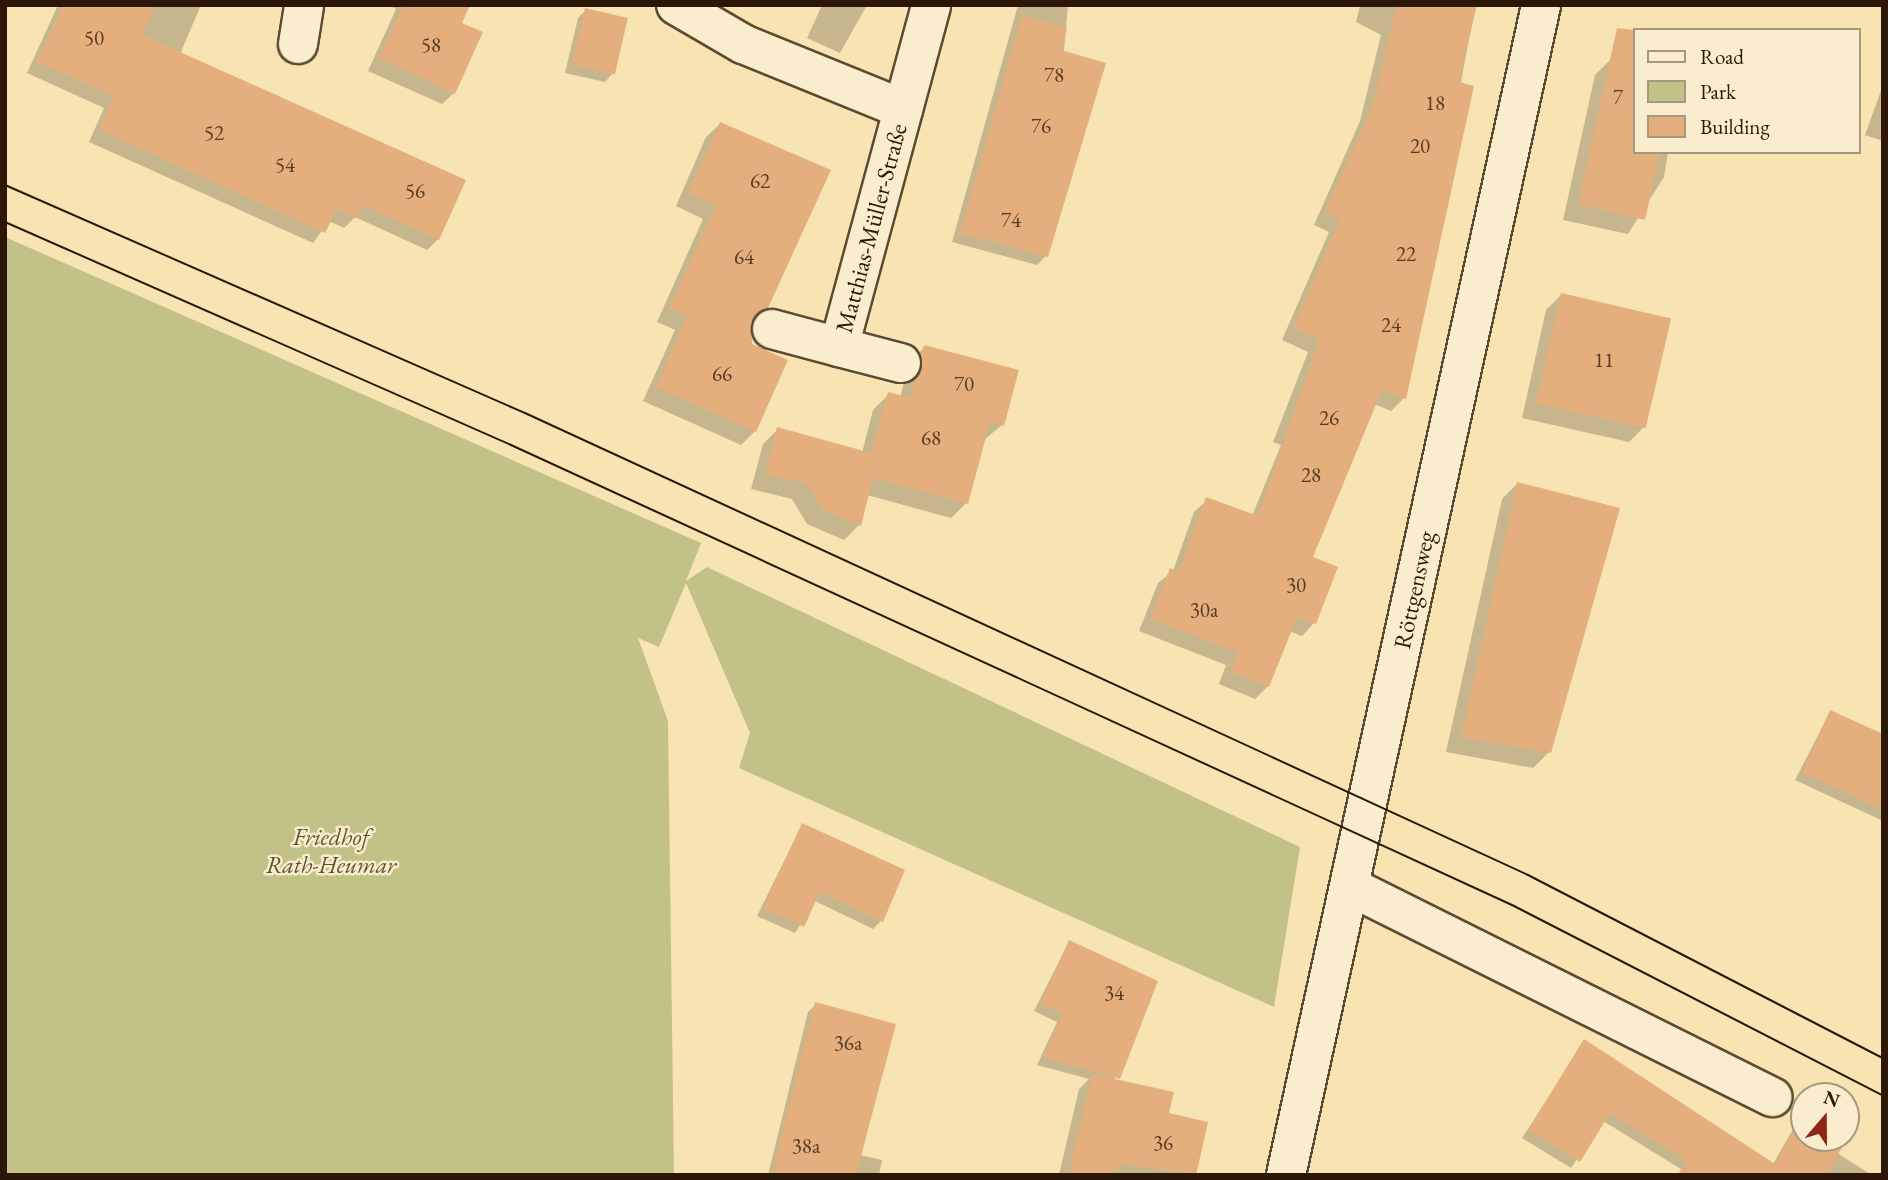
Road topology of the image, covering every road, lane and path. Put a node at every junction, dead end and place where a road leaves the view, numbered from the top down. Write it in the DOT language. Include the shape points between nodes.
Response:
graph roads {
  1 [pos="303,5"];
  2 [pos="676,5"];
  3 [pos="931,5"];
  4 [pos="1541,5"];
  5 [pos="298,44"];
  6 [pos="903,109"];
  7 [pos="772,328"];
  8 [pos="839,347"];
  9 [pos="901,363"];
  10 [pos="1351,887"];
  11 [pos="1773,1097"];
  12 [pos="1286,1175"];
  1 -- 5 [label="street"];
  2 -- 6 [label="street, Matthias-Müller-Straße" via="743,44"];
  3 -- 6 [label="street, Matthias-Müller-Straße"];
  4 -- 10 [label="street, Röttgensweg"];
  6 -- 8 [label="street, Matthias-Müller-Straße"];
  7 -- 8 [label="street, Matthias-Müller-Straße"];
  8 -- 9 [label="street, Matthias-Müller-Straße"];
  10 -- 11 [label="street"];
  10 -- 12 [label="street, Röttgensweg"];
}
